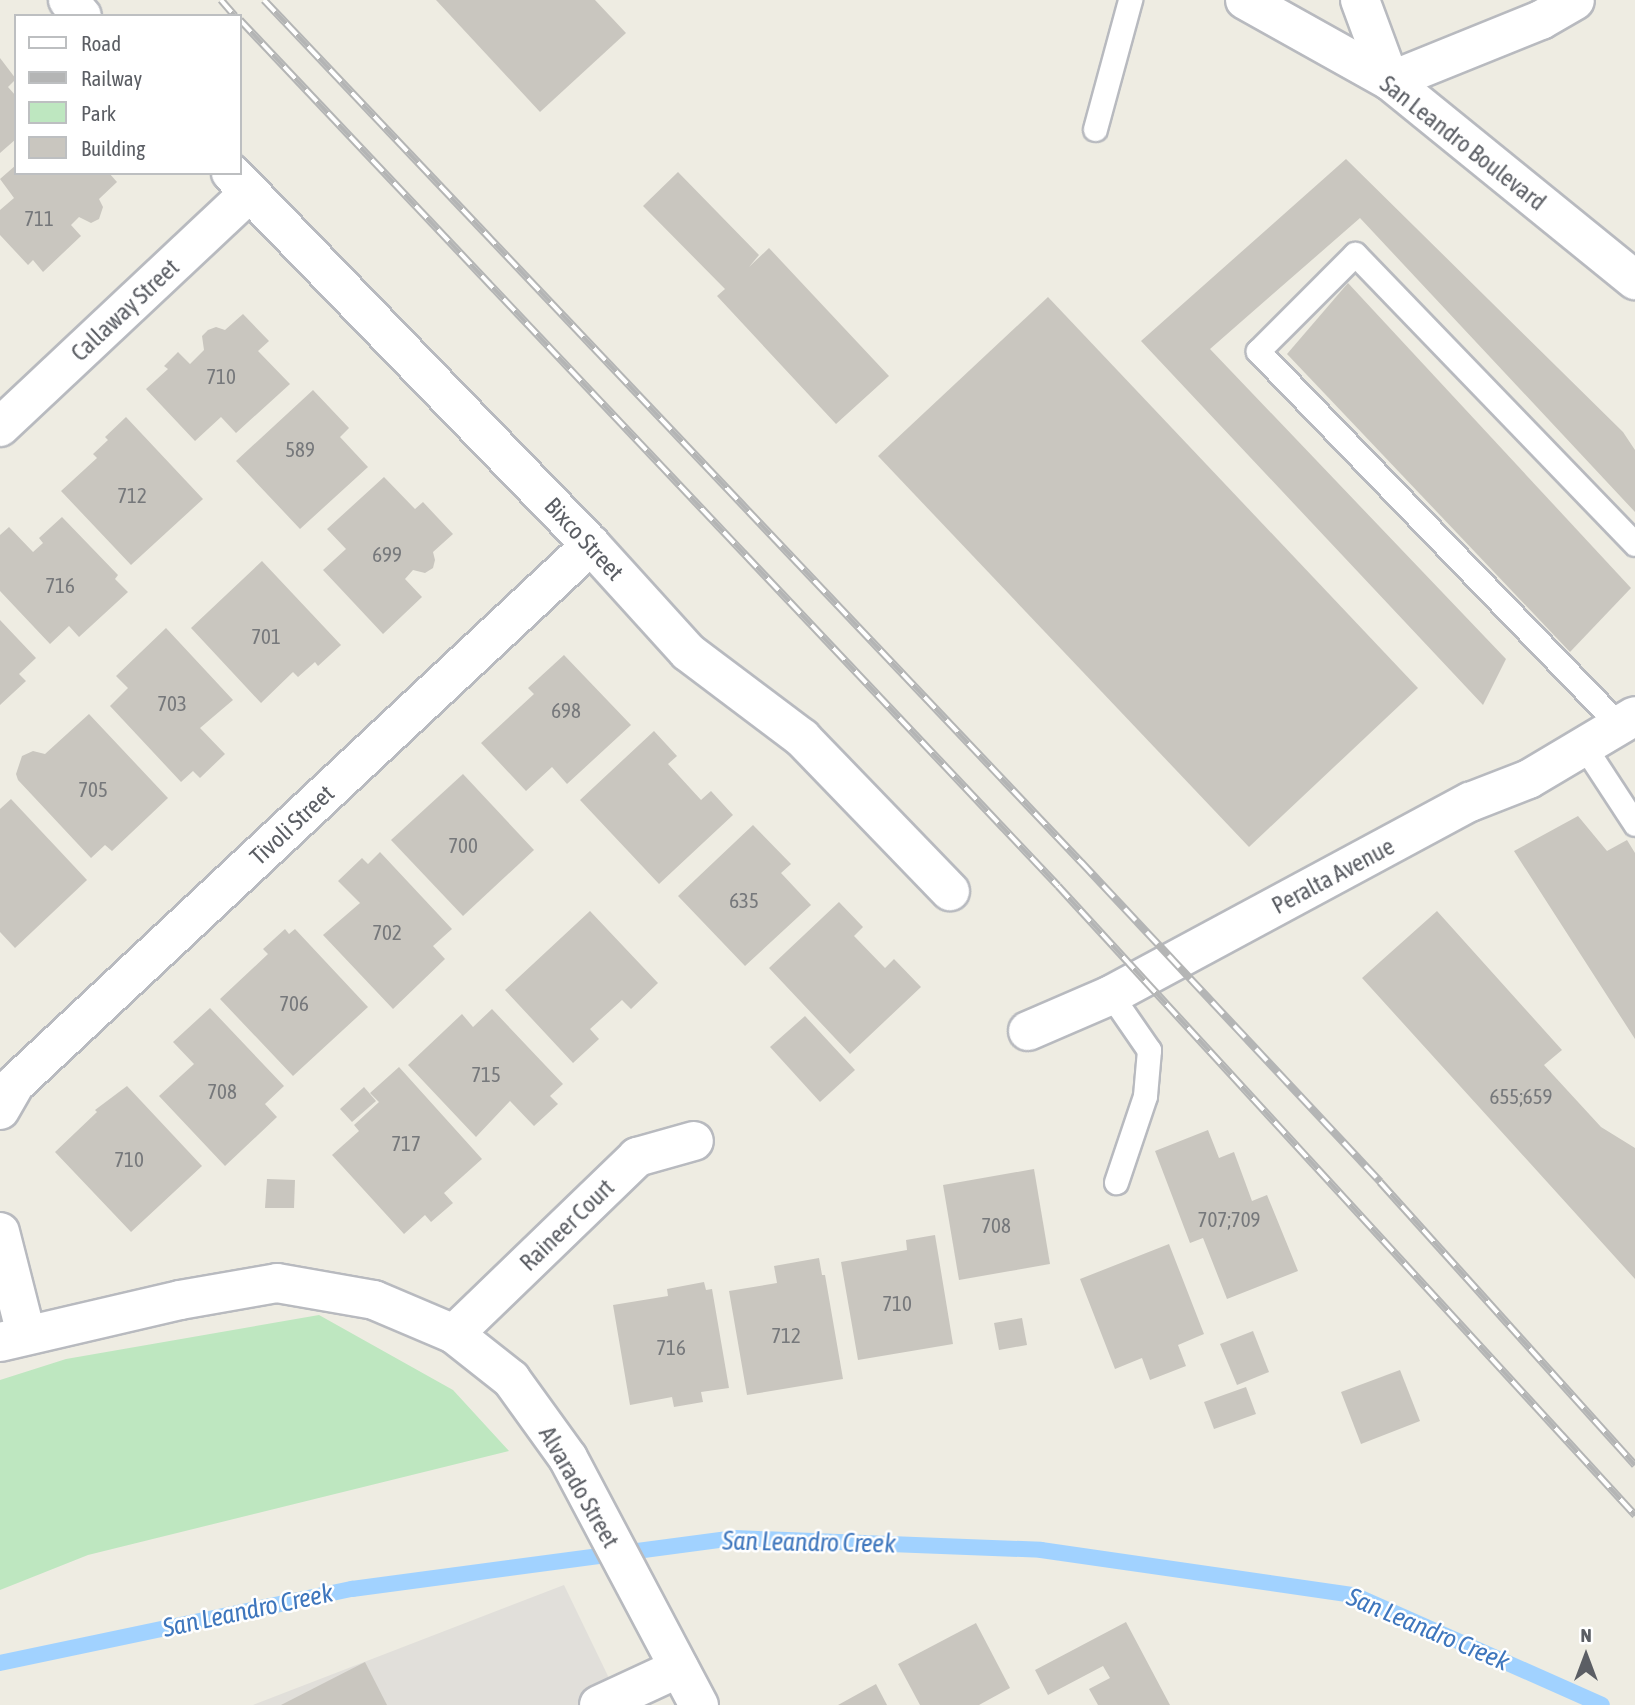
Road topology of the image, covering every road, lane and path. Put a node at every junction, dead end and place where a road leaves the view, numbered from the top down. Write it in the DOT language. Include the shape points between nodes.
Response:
graph roads {
  1 [pos="68,0"];
  2 [pos="1130,0"];
  3 [pos="1245,0"];
  4 [pos="1360,0"];
  5 [pos="1575,0"];
  6 [pos="80,14"];
  7 [pos="1390,81"];
  8 [pos="1096,129"];
  9 [pos="240,183"];
  10 [pos="1635,281"];
  11 [pos="0,427"];
  12 [pos="1635,544"];
  13 [pos="591,545"];
  14 [pos="1627,721"];
  15 [pos="1584,746"];
  16 [pos="1635,824"];
  17 [pos="950,891"];
  18 [pos="1111,995"];
  19 [pos="1028,1031"];
  20 [pos="0,1111"];
  21 [pos="694,1141"];
  22 [pos="1116,1182"];
  23 [pos="0,1232"];
  24 [pos="454,1334"];
  25 [pos="13,1338"];
  26 [pos="679,1668"];
  27 [pos="599,1705"];
  28 [pos="699,1705"];
  1 -- 6 [label="street"];
  2 -- 8 [label="lane"];
  3 -- 7 [label="street, San Leandro Boulevard"];
  4 -- 7 [label="street"];
  5 -- 7 [label="street" via="1541,20"];
  7 -- 10 [label="street, San Leandro Boulevard"];
  9 -- 11 [label="street, Callaway Street"];
  9 -- 13 [label="street, Bixco Street"];
  12 -- 14 [label="lane" via="1355,254 1258,351"];
  13 -- 17 [label="street, Bixco Street" via="688,652 802,738"];
  13 -- 20 [label="street, Tivoli Street" via="15,1084"];
  14 -- 15 [label="street, Peralta Avenue"];
  15 -- 16 [label="lane"];
  15 -- 18 [label="street, Peralta Avenue" via="1529,779 1470,802"];
  18 -- 19 [label="street, Peralta Avenue"];
  18 -- 22 [label="lane" via="1149,1049 1145,1096"];
  21 -- 24 [label="street, Raineer Court" via="636,1157"];
  23 -- 25 [label="street"];
  24 -- 25 [label="street, Alvarado Street" via="374,1300 277,1283"];
  24 -- 26 [label="street, Alvarado Street" via="511,1379 568,1458"];
  26 -- 27 [label="street"];
  26 -- 28 [label="street, Alvarado Street"];
}
